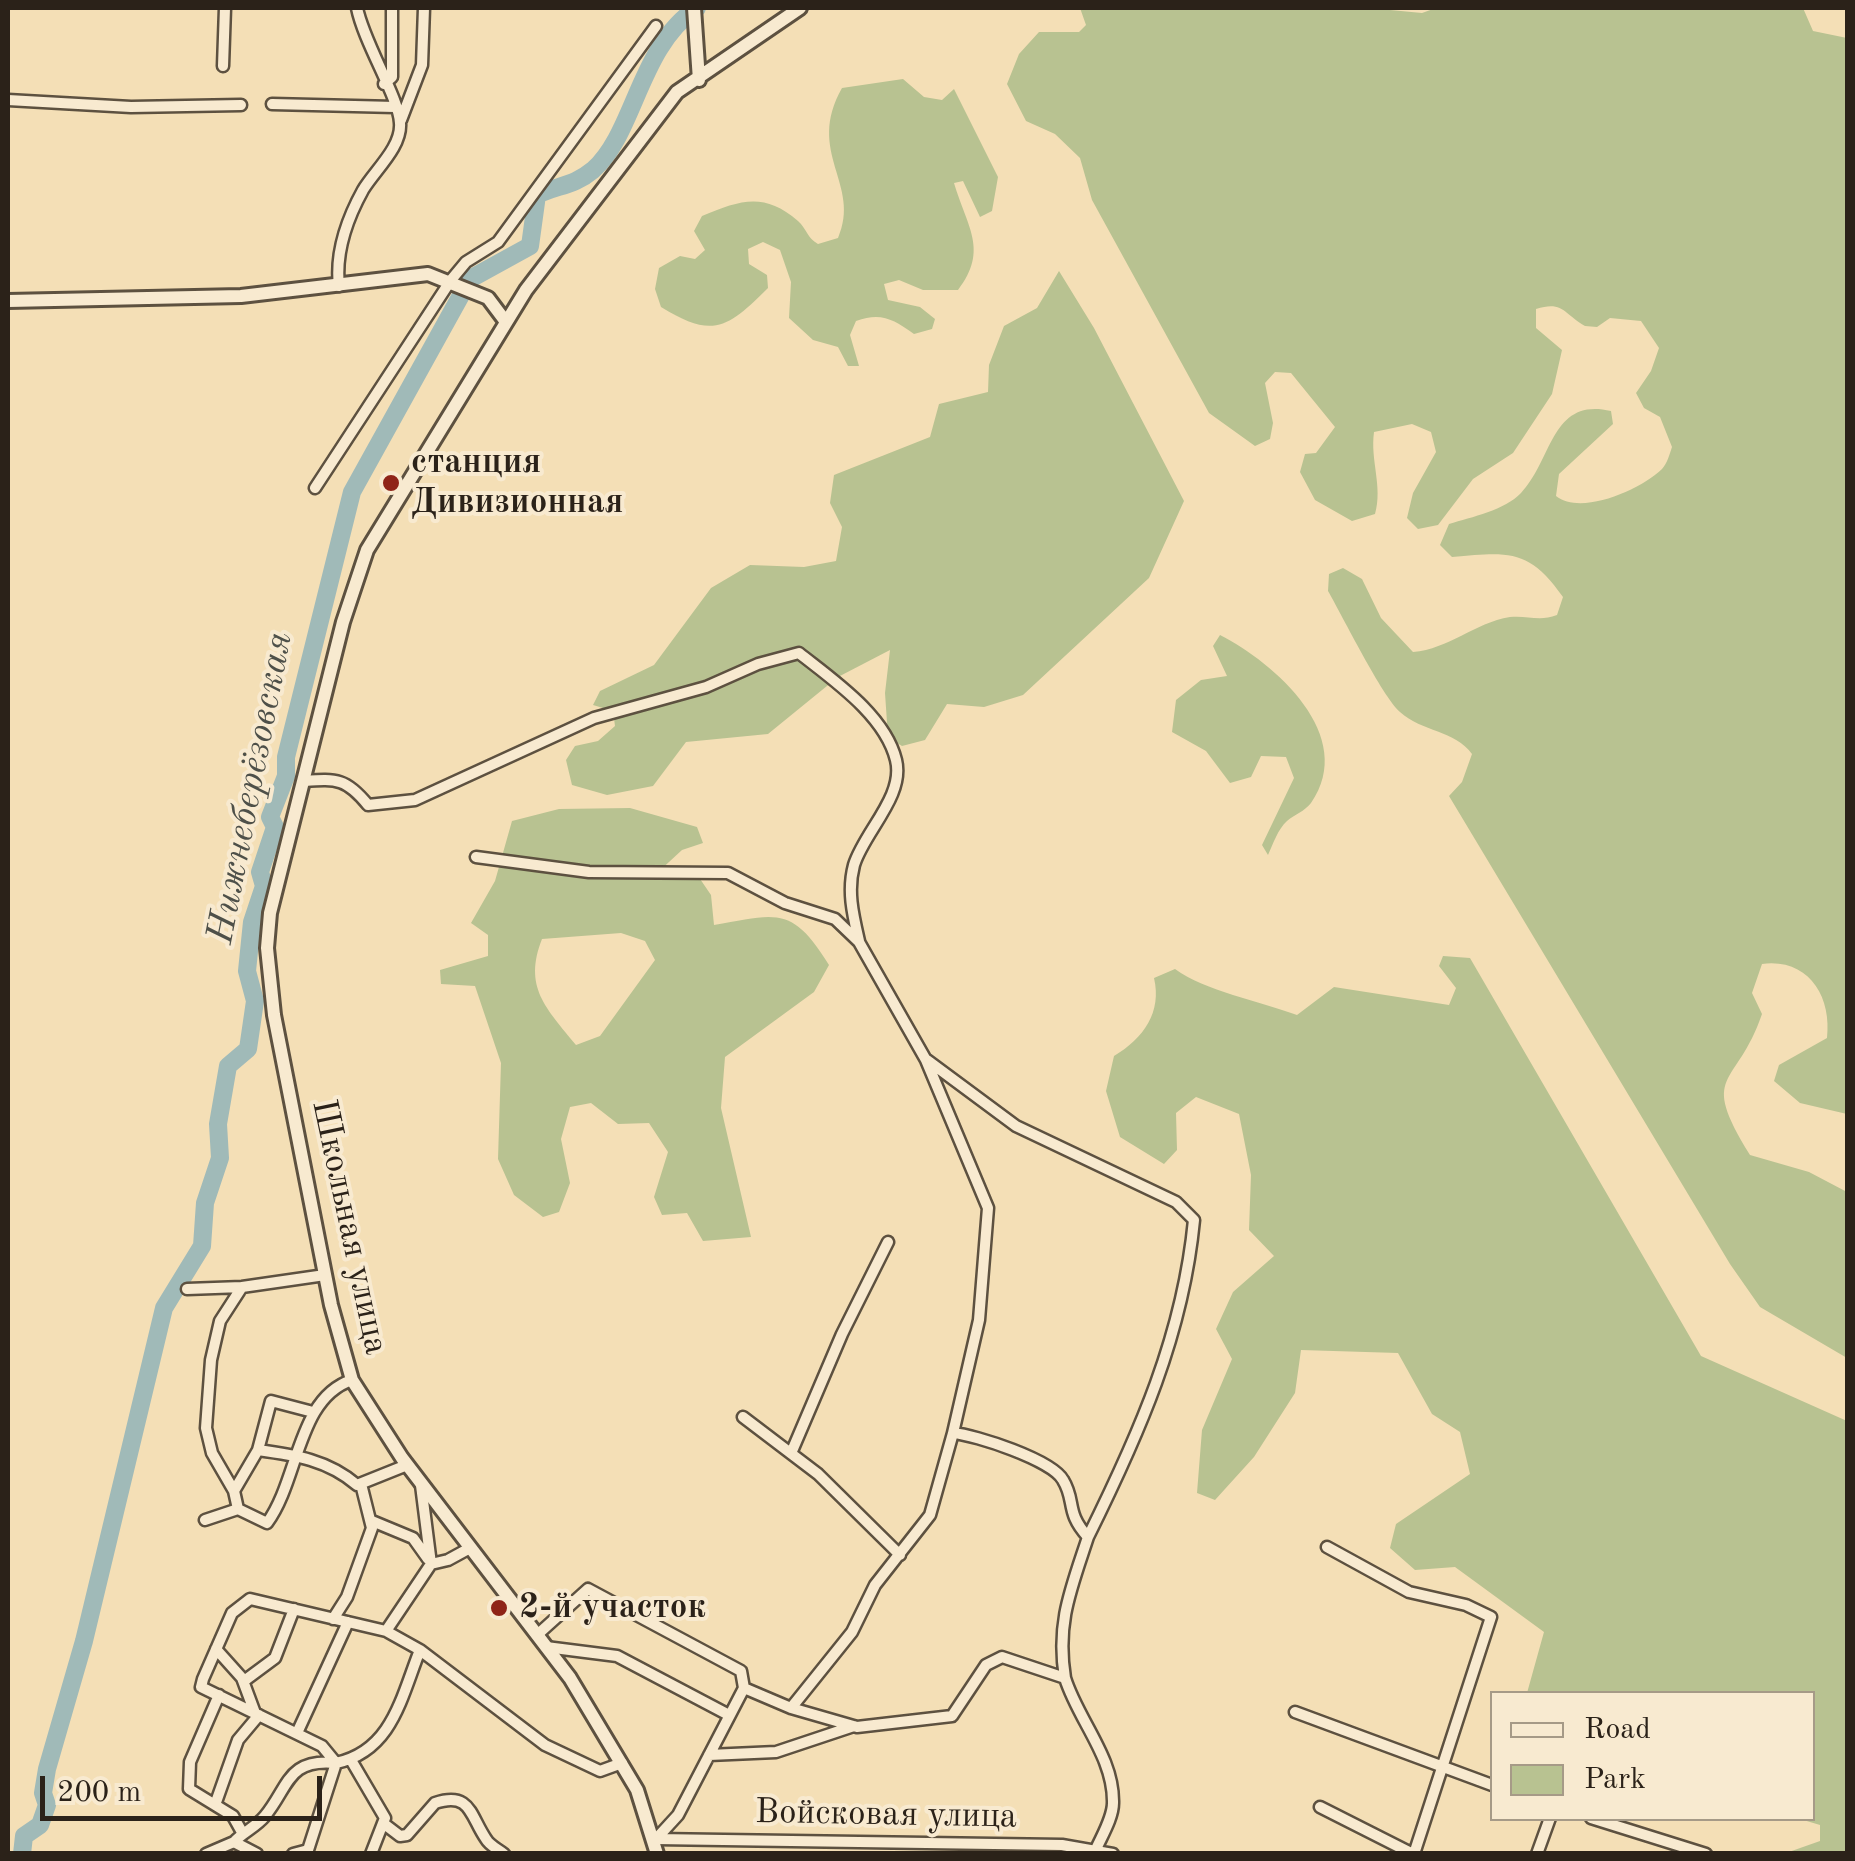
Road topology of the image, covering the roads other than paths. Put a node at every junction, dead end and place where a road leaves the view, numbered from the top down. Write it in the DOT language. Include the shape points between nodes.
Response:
graph roads {
  1 [pos="225,8"];
  2 [pos="357,8"];
  3 [pos="392,8"];
  4 [pos="424,8"];
  5 [pos="694,8"];
  6 [pos="800,8"];
  7 [pos="656,26"];
  8 [pos="223,66"];
  9 [pos="699,80"];
  10 [pos="384,84"];
  11 [pos="8,100"];
  12 [pos="272,104"];
  13 [pos="241,105"];
  14 [pos="395,107"];
  15 [pos="400,120"];
  16 [pos="451,280"];
  17 [pos="338,286"];
  18 [pos="8,301"];
  19 [pos="506,322"];
  20 [pos="316,488"];
  21 [pos="303,781"];
  22 [pos="476,857"];
  23 [pos="859,942"];
  24 [pos="926,1060"];
  25 [pos="888,1242"];
  26 [pos="325,1275"];
  27 [pos="242,1288"];
  28 [pos="187,1289"];
  29 [pos="352,1380"];
  30 [pos="313,1412"];
  31 [pos="743,1418"];
  32 [pos="954,1433"];
  33 [pos="258,1450"];
  34 [pos="792,1452"];
  35 [pos="298,1456"];
  36 [pos="407,1465"];
  37 [pos="420,1482"];
  38 [pos="361,1484"];
  39 [pos="234,1491"];
  40 [pos="238,1509"];
  41 [pos="205,1520"];
  42 [pos="372,1520"];
  43 [pos="1088,1538"];
  44 [pos="1327,1547"];
  45 [pos="470,1548"];
  46 [pos="900,1555"];
  47 [pos="431,1564"];
  48 [pos="294,1609"];
  49 [pos="333,1618"];
  50 [pos="348,1622"];
  51 [pos="386,1632"];
  52 [pos="538,1634"];
  53 [pos="546,1647"];
  54 [pos="216,1649"];
  55 [pos="420,1650"];
  56 [pos="1065,1678"];
  57 [pos="244,1682"];
  58 [pos="744,1688"];
  59 [pos="219,1695"];
  60 [pos="792,1708"];
  61 [pos="1295,1712"];
  62 [pos="257,1714"];
  63 [pos="727,1714"];
  64 [pos="854,1726"];
  65 [pos="296,1733"];
  66 [pos="709,1754"];
  67 [pos="351,1760"];
  68 [pos="336,1763"];
  69 [pos="622,1763"];
  70 [pos="1440,1767"];
  71 [pos="1490,1785"];
  72 [pos="215,1805"];
  73 [pos="1320,1806"];
  74 [pos="1549,1821"];
  75 [pos="1601,1821"];
  76 [pos="383,1823"];
  77 [pos="239,1838"];
  78 [pos="656,1846"];
  79 [pos="1097,1848"];
  80 [pos="1062,1849"];
  81 [pos="206,1854"];
  82 [pos="258,1854"];
  83 [pos="293,1854"];
  84 [pos="371,1854"];
  85 [pos="504,1854"];
  86 [pos="1113,1854"];
  87 [pos="1414,1854"];
  88 [pos="1538,1854"];
  89 [pos="1706,1854"];
  1 -- 8 [label="street"];
  2 -- 10 [label="street"];
  3 -- 10 [label="street" via="392,77"];
  4 -- 15 [label="street" via="422,64"];
  5 -- 9 [label="street"];
  6 -- 9 [label="street, Школьная улица"];
  7 -- 16 [label="street" via="498,242"];
  9 -- 19 [label="street, Школьная улица" via="677,92"];
  10 -- 14 [label="street"];
  11 -- 13 [label="street"];
  12 -- 14 [label="street"];
  14 -- 15 [label="street"];
  15 -- 17 [label="street" via="342,241"];
  16 -- 17 [label="street" via="428,274"];
  16 -- 19 [label="street" via="488,298"];
  16 -- 20 [label="street"];
  17 -- 18 [label="street" via="241,296"];
  19 -- 21 [label="street, Школьная улица" via="356,574"];
  21 -- 23 [label="street" via="353,786 368,805 415,800 594,718 799,654 857,702 896,756 894,788 855,863 851,897"];
  21 -- 26 [label="street, Школьная улица" via="267,948"];
  22 -- 23 [label="street" via="589,872 728,873 785,903 835,919"];
  23 -- 24 [label="street"];
  24 -- 32 [label="street" via="988,1208 979,1320"];
  24 -- 43 [label="street" via="1016,1126 1176,1202 1194,1220 1171,1348"];
  25 -- 34 [label="street"];
  26 -- 27 [label="street"];
  26 -- 29 [label="street, Школьная улица"];
  27 -- 28 [label="street"];
  27 -- 39 [label="street" via="220,1321 206,1428"];
  29 -- 30 [label="street" via="332,1386"];
  29 -- 36 [label="street, Школьная улица"];
  30 -- 33 [label="street" via="271,1401"];
  30 -- 35 [label="street"];
  31 -- 34 [label="street"];
  32 -- 43 [label="street" via="1051,1467 1064,1480 1070,1513"];
  32 -- 46 [label="street" via="930,1515"];
  33 -- 35 [label="street"];
  33 -- 39 [label="street"];
  34 -- 46 [label="street"];
  35 -- 38 [label="street"];
  35 -- 40 [label="street" via="279,1507 266,1522"];
  36 -- 37 [label="street, Школьная улица"];
  36 -- 38 [label="street"];
  37 -- 45 [label="street, Школьная улица"];
  37 -- 47 [label="street"];
  38 -- 42 [label="street"];
  39 -- 40 [label="street"];
  40 -- 41 [label="street"];
  42 -- 47 [label="street" via="413,1538"];
  42 -- 49 [label="street" via="362,1559"];
  43 -- 56 [label="street" via="1062,1616"];
  44 -- 70 [label="street" via="1409,1592 1491,1616"];
  45 -- 47 [label="street"];
  45 -- 52 [label="street, Школьная улица"];
  46 -- 60 [label="street" via="875,1584 852,1632"];
  47 -- 51 [label="street"];
  48 -- 49 [label="street"];
  48 -- 54 [label="street" via="250,1599 232,1613"];
  48 -- 57 [label="street" via="275,1658"];
  49 -- 50 [label="street"];
  50 -- 51 [label="street"];
  50 -- 65 [label="street"];
  51 -- 55 [label="street"];
  52 -- 53 [label="street, Школьная улица"];
  52 -- 58 [label="street" via="588,1589 741,1671"];
  53 -- 63 [label="street" via="617,1656"];
  53 -- 69 [label="street, Школьная улица"];
  54 -- 57 [label="street"];
  54 -- 59 [label="street" via="201,1686"];
  55 -- 67 [label="street" via="390,1725 364,1757"];
  55 -- 69 [label="street" via="545,1745 600,1771"];
  56 -- 64 [label="street" via="1002,1657 986,1665 952,1716"];
  56 -- 79 [label="street" via="1076,1712 1094,1736 1114,1806"];
  57 -- 62 [label="street"];
  58 -- 60 [label="street"];
  58 -- 63 [label="street"];
  59 -- 62 [label="street"];
  59 -- 72 [label="street" via="190,1762 189,1789"];
  60 -- 64 [label="street"];
  61 -- 70 [label="street"];
  62 -- 65 [label="street"];
  62 -- 72 [label="street" via="238,1740"];
  63 -- 66 [label="street"];
  64 -- 66 [label="street" via="776,1752"];
  65 -- 68 [label="street" via="322,1746"];
  66 -- 78 [label="street"];
  67 -- 68 [label="street"];
  67 -- 76 [label="street"];
  68 -- 77 [label="street" via="292,1774 265,1816"];
  68 -- 83 [label="street" via="308,1850"];
  69 -- 78 [label="street, Школьная улица"];
  70 -- 71 [label="street"];
  70 -- 87 [label="street"];
  72 -- 77 [label="street" via="238,1820"];
  73 -- 87 [label="street"];
  74 -- 88 [label="street"];
  75 -- 89 [label="street"];
  76 -- 84 [label="street"];
  76 -- 85 [label="street" via="407,1835 435,1803 458,1800 470,1808 488,1843"];
  77 -- 81 [label="street"];
  77 -- 82 [label="street"];
  78 -- 80 [label="street, Войсковая улица"];
  79 -- 80 [label="street, Войсковая улица"];
  79 -- 86 [label="street, Войсковая улица"];
}
